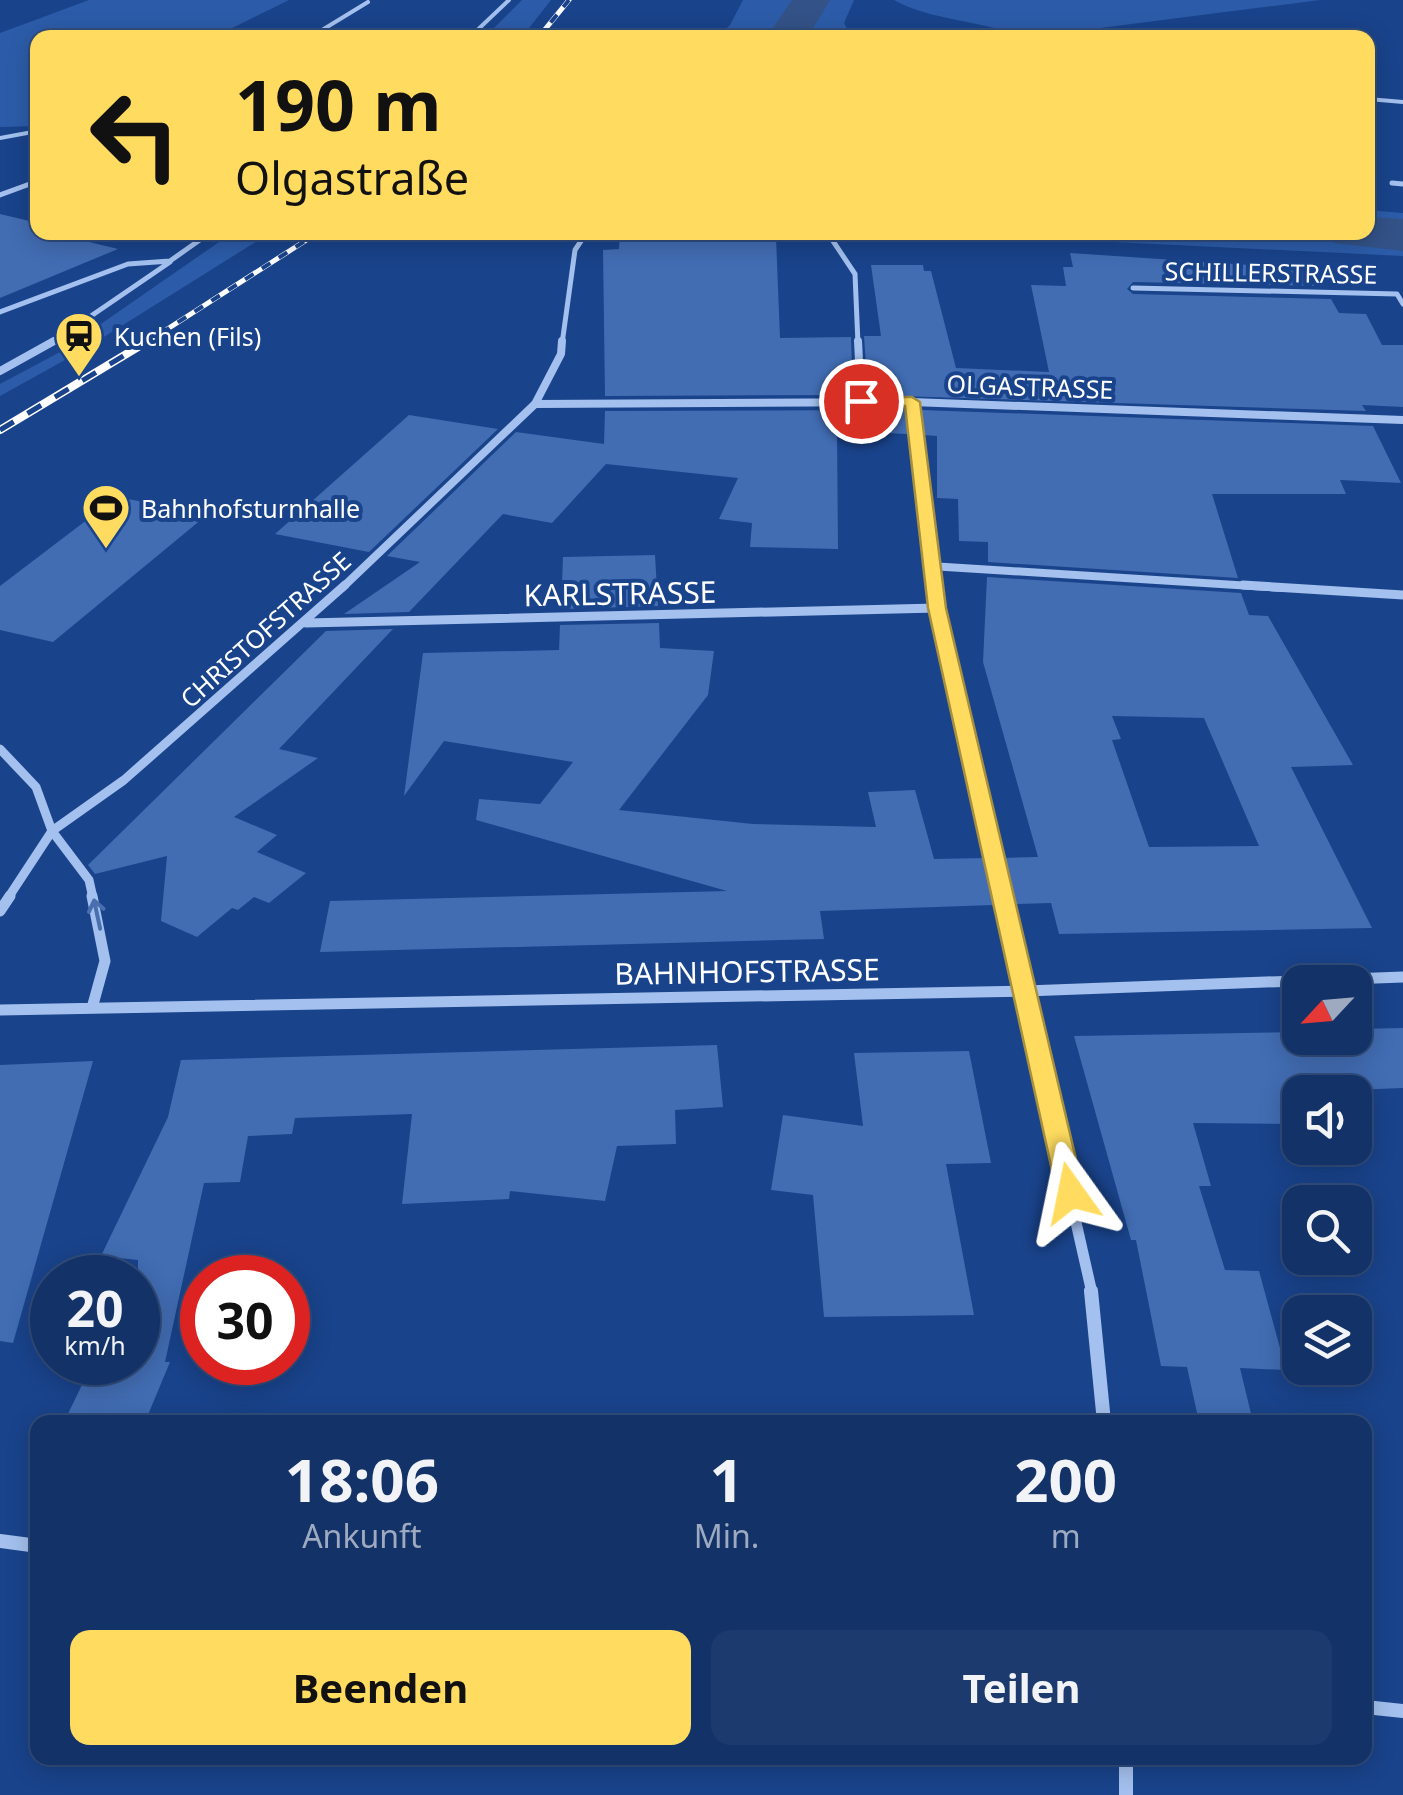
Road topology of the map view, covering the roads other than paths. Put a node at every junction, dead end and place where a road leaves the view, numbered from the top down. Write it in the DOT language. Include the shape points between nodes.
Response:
graph roads {
  1 [pos="509,0"];
  2 [pos="368,2"];
  3 [pos="322,30"];
  4 [pos="477,30"];
  5 [pos="1375,100"];
  6 [pos="1403,102"];
  7 [pos="30,132"];
  8 [pos="4,137"];
  9 [pos="1392,183"];
  10 [pos="30,184"];
  11 [pos="1403,184"];
  12 [pos="0,196"];
  13 [pos="200,240"];
  14 [pos="584,240"];
  15 [pos="832,240"];
  16 [pos="170,261"];
  17 [pos="1133,288"];
  18 [pos="1403,304"];
  19 [pos="0,312"];
  20 [pos="0,371"];
  21 [pos="861,401"];
  22 [pos="912,402"];
  23 [pos="535,404"];
  24 [pos="1403,420"];
  25 [pos="930,566"];
  26 [pos="1403,595"];
  27 [pos="937,608"];
  28 [pos="305,624"];
  29 [pos="0,749"];
  30 [pos="52,831"];
  31 [pos="0,911"];
  32 [pos="1403,977"];
  33 [pos="1026,991"];
  34 [pos="92,1008"];
  35 [pos="0,1010"];
  36 [pos="1103,1415"];
  37 [pos="0,1541"];
  38 [pos="30,1545"];
  39 [pos="1372,1708"];
  40 [pos="1403,1710"];
  41 [pos="1126,1765"];
  42 [pos="1126,1795"];
  1 -- 4 [label="street"];
  2 -- 3 [label="street"];
  5 -- 6 [label="street"];
  7 -- 8 [label="street"];
  9 -- 11 [label="street"];
  10 -- 12 [label="street"];
  13 -- 16 [label="street"];
  14 -- 23 [label="street, CHRISTOFSTRASSE" via="572,267 562,354"];
  15 -- 21 [label="street" via="855,274"];
  16 -- 19 [label="street" via="128,264"];
  16 -- 20 [label="street"];
  17 -- 18 [label="street, SCHILLERSTRASSE" via="1397,294"];
  21 -- 22 [label="street, OLGASTRASSE"];
  21 -- 23 [label="street, OLGASTRASSE"];
  22 -- 24 [label="street, OLGASTRASSE"];
  22 -- 25 [label="street"];
  23 -- 28 [label="street, CHRISTOFSTRASSE"];
  25 -- 26 [label="street"];
  25 -- 27 [label="street"];
  27 -- 28 [label="street, KARLSTRASSE"];
  27 -- 33 [label="street"];
  28 -- 30 [label="street, CHRISTOFSTRASSE" via="124,780"];
  29 -- 30 [label="street" via="36,787"];
  30 -- 31 [label="street"];
  34 -- 30 [label="street, one-way" via="105,961 100,922 89,880"];
  32 -- 33 [label="street, BAHNHOFSTRASSE"];
  33 -- 34 [label="street, BAHNHOFSTRASSE"];
  33 -- 36 [label="street" via="1094,1304"];
  34 -- 35 [label="street, BAHNHOFSTRASSE"];
  37 -- 38 [label="street"];
  39 -- 40 [label="street"];
  41 -- 42 [label="street"];
}
